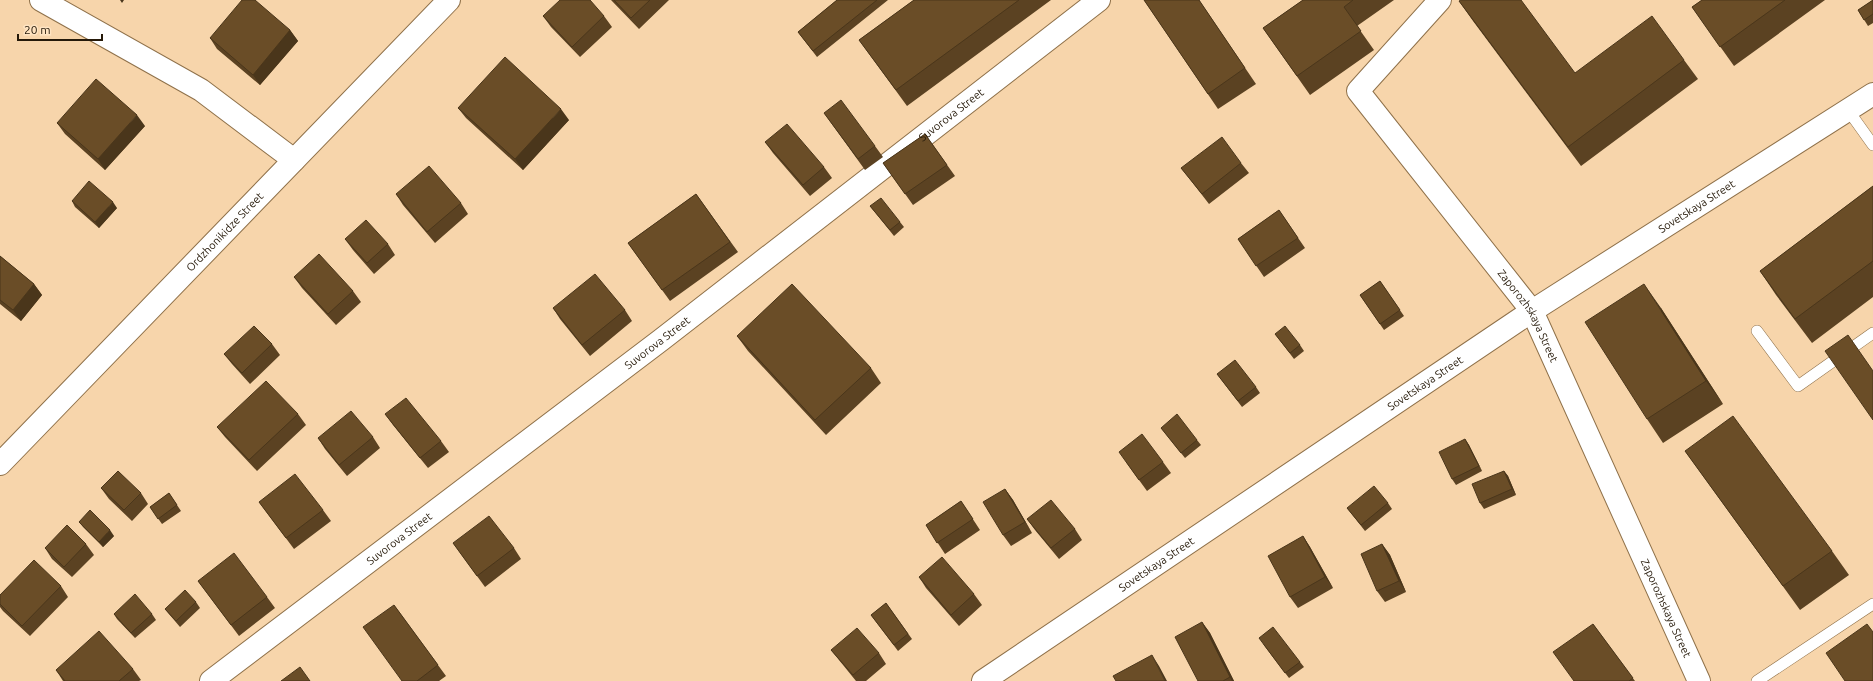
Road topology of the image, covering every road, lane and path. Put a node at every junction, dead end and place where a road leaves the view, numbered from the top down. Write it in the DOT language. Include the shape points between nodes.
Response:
graph roads {
  1 [pos="41,0"];
  2 [pos="449,0"];
  3 [pos="1099,0"];
  4 [pos="1440,0"];
  5 [pos="1873,94"];
  6 [pos="1848,110"];
  7 [pos="1873,145"];
  8 [pos="294,160"];
  9 [pos="1532,311"];
  10 [pos="1757,332"];
  11 [pos="1873,333"];
  12 [pos="0,464"];
  13 [pos="1873,604"];
  14 [pos="211,681"];
  15 [pos="983,681"];
  16 [pos="1699,681"];
  17 [pos="1756,681"];
  1 -- 8 [label="street" via="201,90"];
  2 -- 8 [label="street, Ordzhonikidze Street"];
  3 -- 14 [label="street, Suvorova Street" via="667,335"];
  4 -- 9 [label="street, Zaporozhskaya Street" via="1358,91"];
  5 -- 6 [label="street, Sovetskaya Street"];
  6 -- 7 [label="lane"];
  6 -- 9 [label="street, Sovetskaya Street"];
  8 -- 12 [label="street, Ordzhonikidze Street"];
  9 -- 15 [label="street, Sovetskaya Street"];
  9 -- 16 [label="street, Zaporozhskaya Street"];
  10 -- 11 [label="lane" via="1798,386"];
  13 -- 17 [label="lane"];
}
